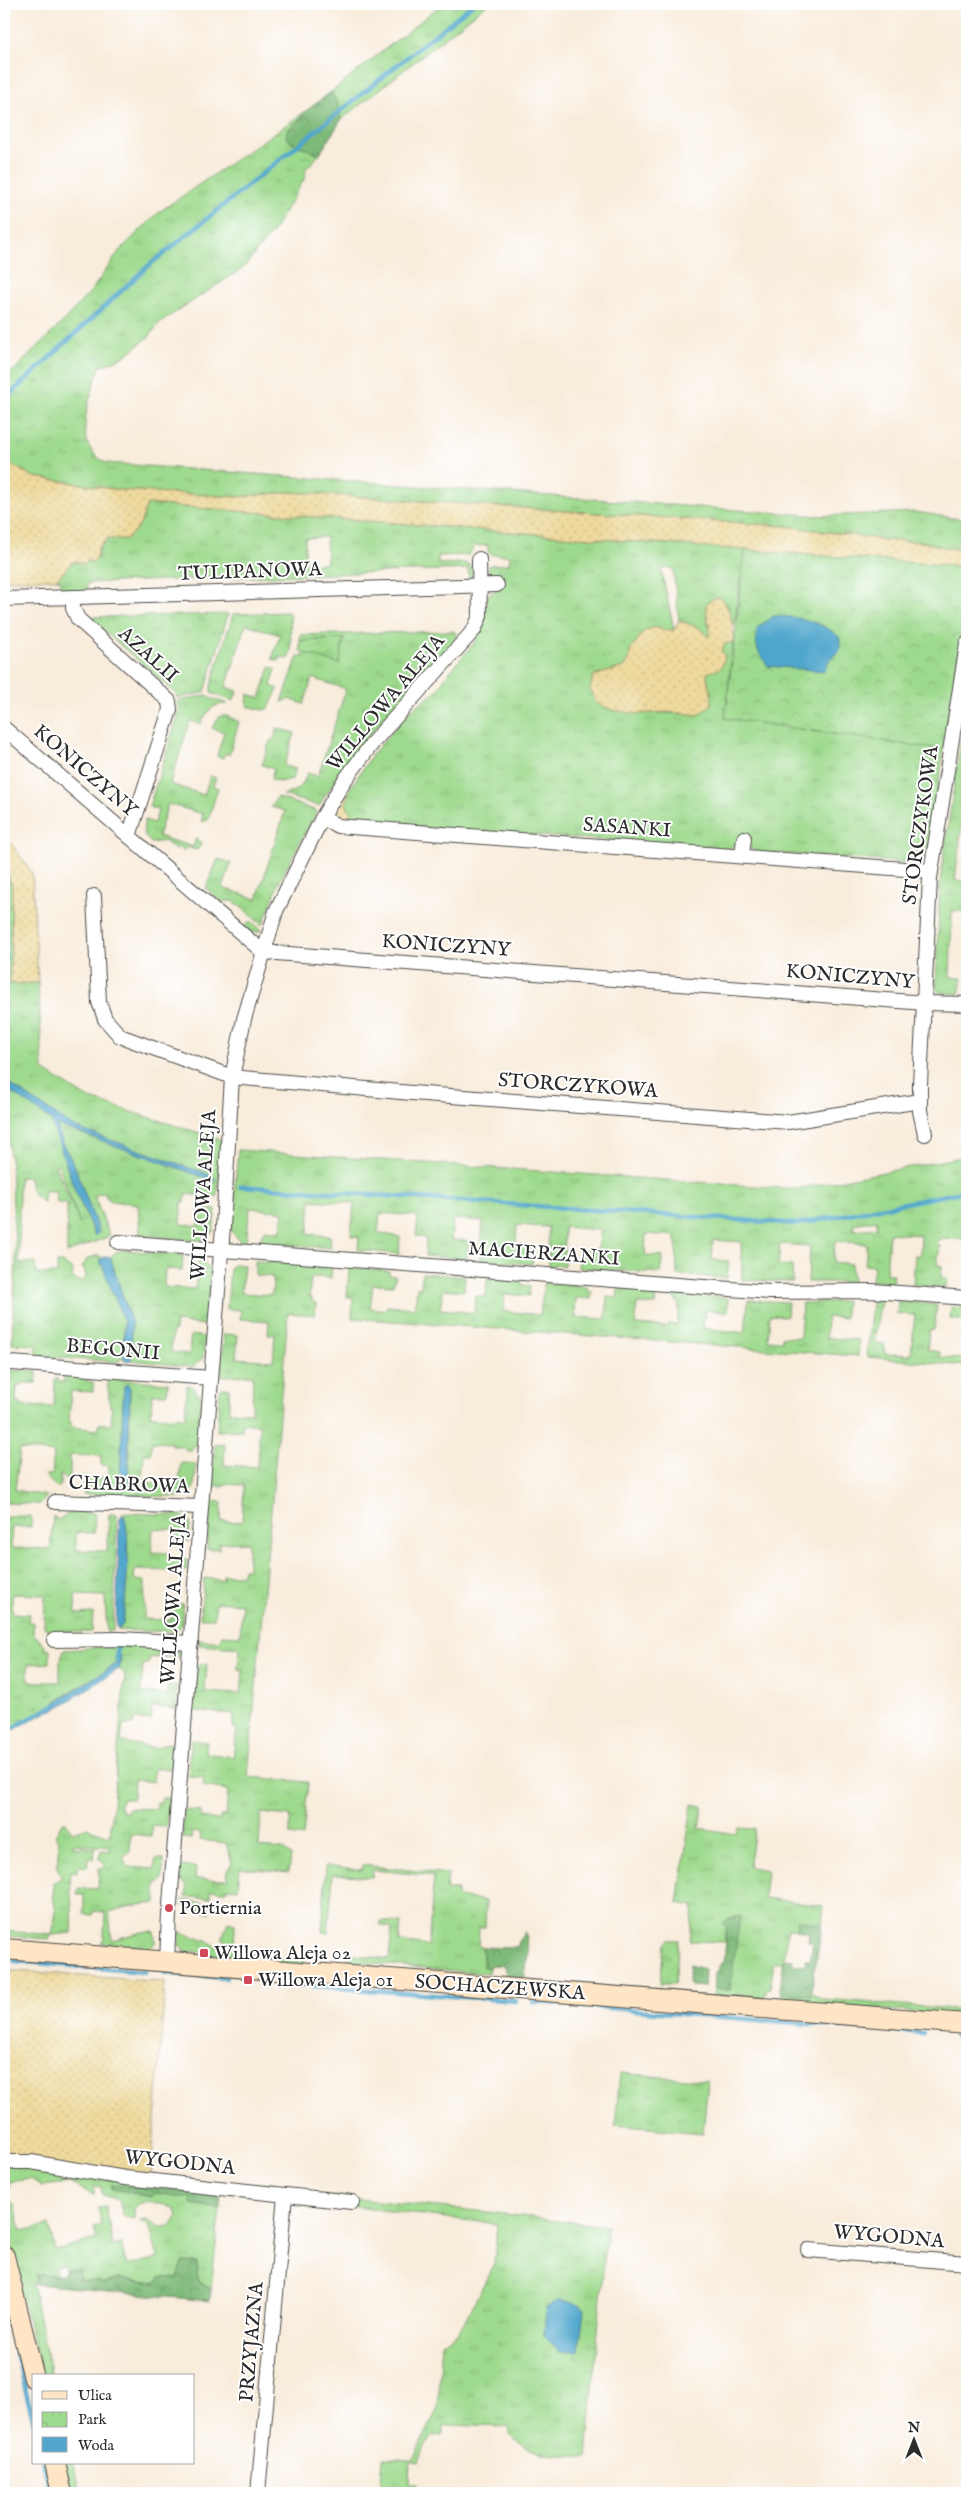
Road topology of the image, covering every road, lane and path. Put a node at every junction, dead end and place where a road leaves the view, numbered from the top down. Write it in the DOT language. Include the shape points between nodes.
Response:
graph roads {
  1 [pos="479,559"];
  2 [pos="497,585"];
  3 [pos="479,586"];
  4 [pos="72,598"];
  5 [pos="4,599"];
  6 [pos="967,644"];
  7 [pos="4,728"];
  8 [pos="322,818"];
  9 [pos="129,836"];
  10 [pos="744,838"];
  11 [pos="742,856"];
  12 [pos="931,871"];
  13 [pos="94,896"];
  14 [pos="263,952"];
  15 [pos="925,1003"];
  16 [pos="967,1004"];
  17 [pos="232,1076"];
  18 [pos="920,1101"];
  19 [pos="924,1134"];
  20 [pos="118,1242"];
  21 [pos="221,1252"];
  22 [pos="967,1298"];
  23 [pos="11,1363"];
  24 [pos="211,1378"];
  25 [pos="56,1502"];
  26 [pos="201,1507"];
  27 [pos="54,1640"];
  28 [pos="191,1643"];
  29 [pos="4,1950"];
  30 [pos="167,1962"];
  31 [pos="967,2024"];
  32 [pos="4,2162"];
  33 [pos="285,2195"];
  34 [pos="352,2202"];
  35 [pos="808,2250"];
  36 [pos="4,2256"];
  37 [pos="967,2263"];
  38 [pos="33,2374"];
  39 [pos="54,2464"];
  40 [pos="62,2493"];
  41 [pos="258,2493"];
  1 -- 3 [label="street, WILLOWA ALEJA"];
  2 -- 3 [label="street, TULIPANOWA"];
  3 -- 4 [label="street, TULIPANOWA"];
  3 -- 8 [label="street, WILLOWA ALEJA" via="480,616 474,630 424,695 361,759"];
  4 -- 5 [label="street, TULIPANOWA"];
  4 -- 9 [label="street, AZALII" via="72,608 78,620 169,701 170,710"];
  6 -- 12 [label="street, STORCZYKOWA"];
  7 -- 9 [label="street, KONICZYNY"];
  8 -- 11 [label="street, SASANKI" via="338,826"];
  8 -- 14 [label="street, WILLOWA ALEJA" via="276,911"];
  9 -- 14 [label="street, KONICZYNY"];
  10 -- 11 [label="street"];
  11 -- 12 [label="street, SASANKI"];
  12 -- 15 [label="street, STORCZYKOWA"];
  13 -- 17 [label="street, STORCZYKOWA" via="99,1002 105,1019 120,1036"];
  14 -- 15 [label="street, KONICZYNY"];
  14 -- 17 [label="street, WILLOWA ALEJA"];
  15 -- 16 [label="street, KONICZYNY"];
  15 -- 18 [label="street, STORCZYKOWA"];
  17 -- 18 [label="street, STORCZYKOWA" via="788,1122"];
  17 -- 21 [label="street, WILLOWA ALEJA"];
  18 -- 19 [label="street, STORCZYKOWA"];
  20 -- 21 [label="street, MACIERZANKI"];
  21 -- 22 [label="street, MACIERZANKI" via="770,1292 873,1290"];
  21 -- 24 [label="street, WILLOWA ALEJA"];
  23 -- 24 [label="street, BEGONII"];
  24 -- 26 [label="street, WILLOWA ALEJA"];
  25 -- 26 [label="street, CHABROWA"];
  26 -- 28 [label="street, WILLOWA ALEJA"];
  27 -- 28 [label="street"];
  28 -- 30 [label="street, WILLOWA ALEJA"];
  29 -- 30 [label="street, SOCHACZEWSKA"];
  30 -- 31 [label="street, SOCHACZEWSKA"];
  32 -- 33 [label="street, WYGODNA" via="31,2162 125,2178"];
  33 -- 34 [label="street, WYGODNA"];
  33 -- 41 [label="street, PRZYJAZNA"];
  35 -- 37 [label="street, WYGODNA"];
  36 -- 38 [label="street"];
  39 -- 40 [label="street"];
}
